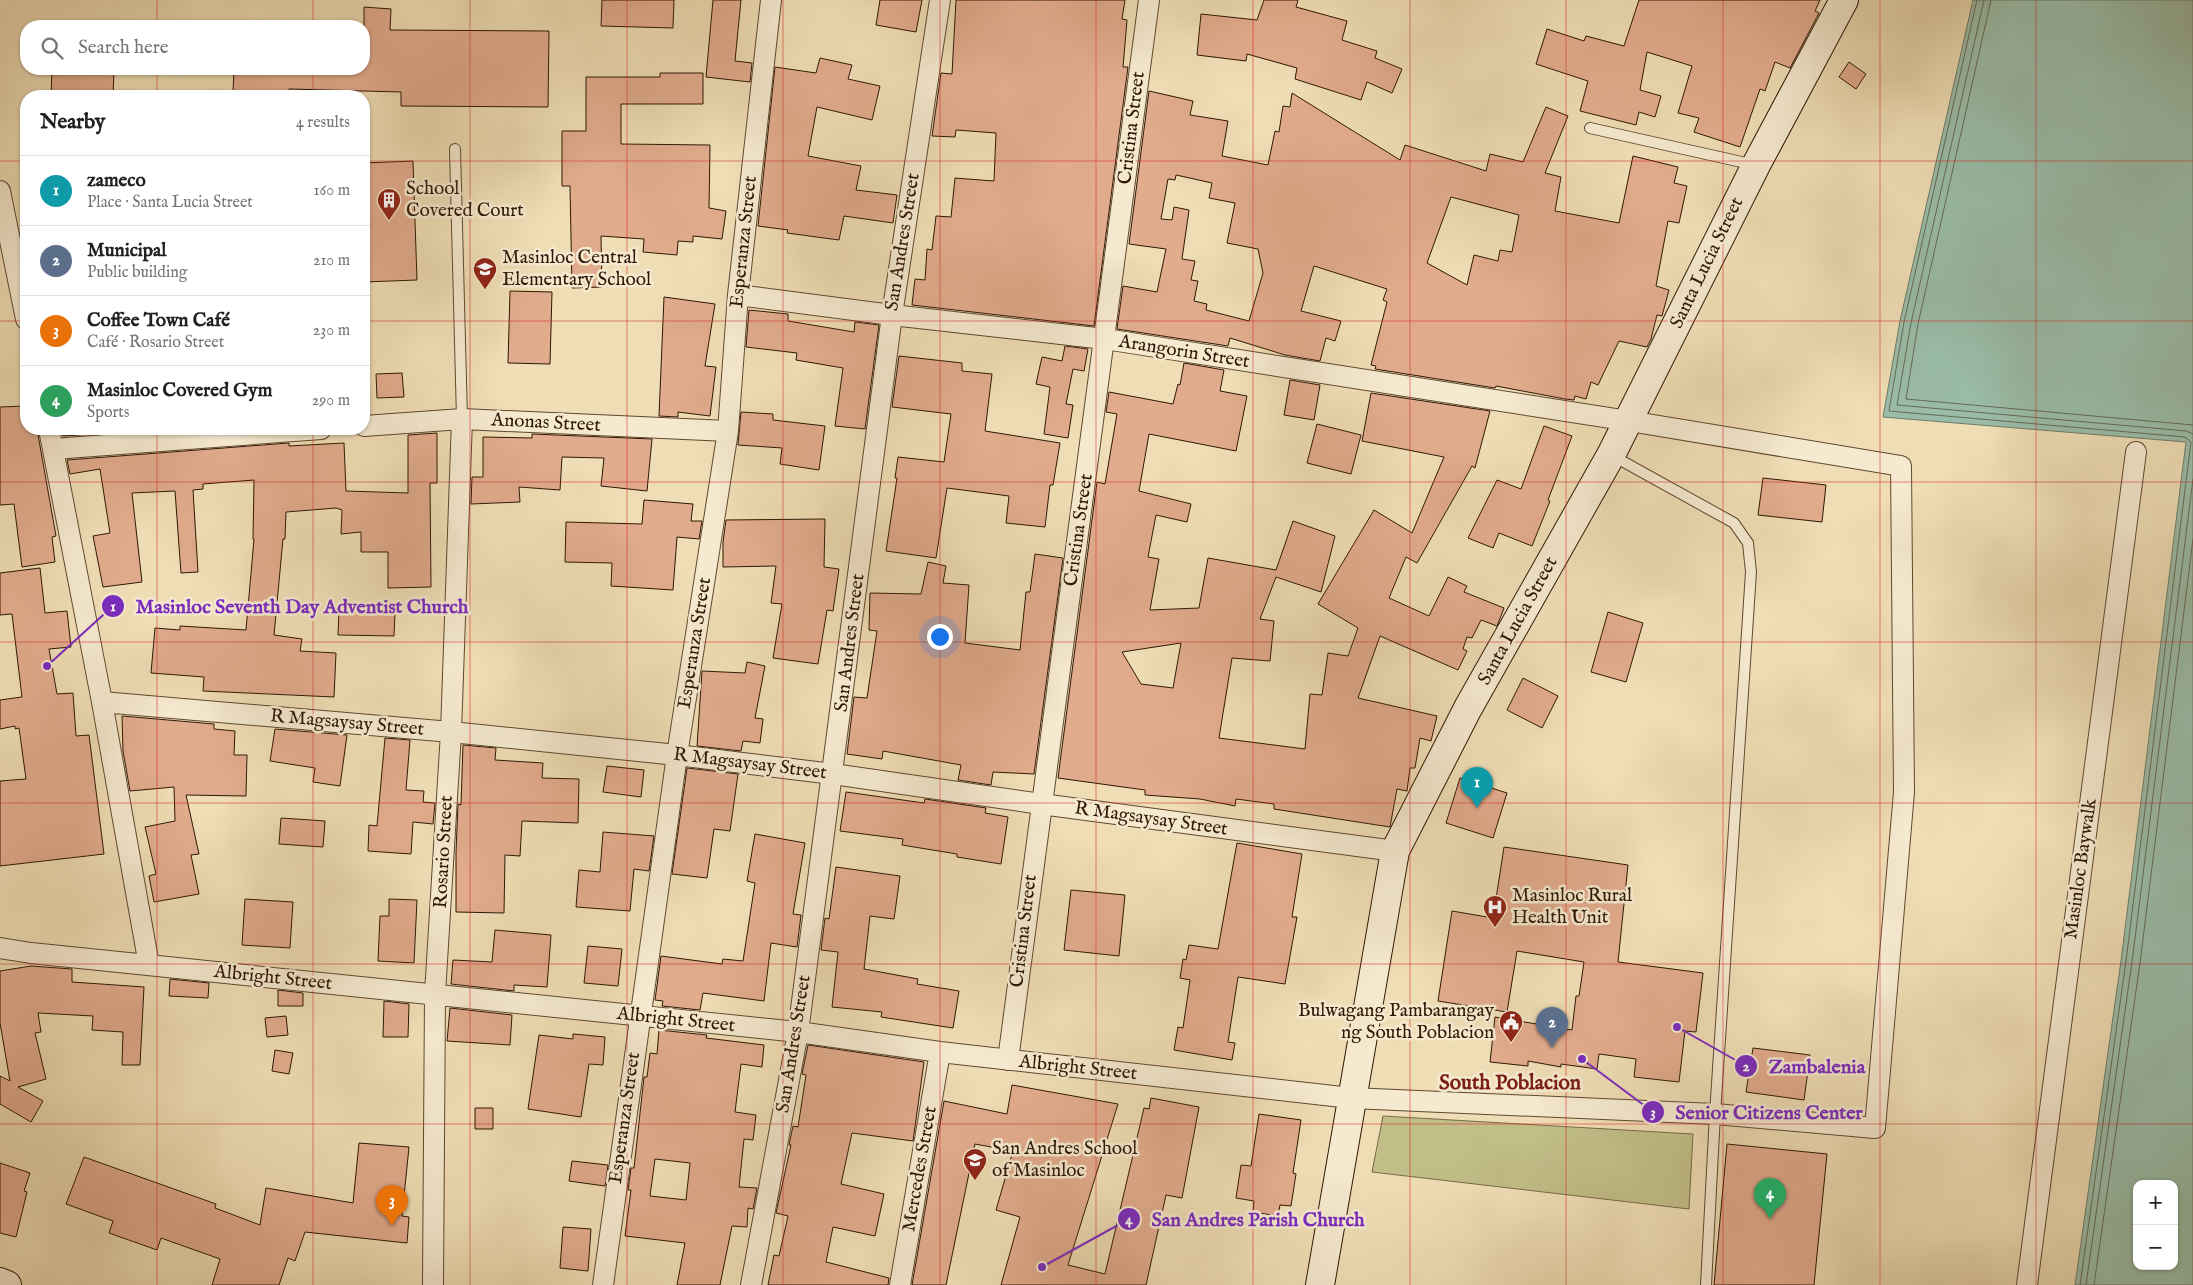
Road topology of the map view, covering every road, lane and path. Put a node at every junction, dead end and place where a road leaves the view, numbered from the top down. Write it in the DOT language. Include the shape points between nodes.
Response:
graph roads {
  1 [pos="772,0"];
  2 [pos="940,0"];
  3 [pos="1149,0"];
  4 [pos="1844,0"];
  5 [pos="1590,128"];
  6 [pos="455,149"];
  7 [pos="1756,165"];
  8 [pos="0,191"];
  9 [pos="20,289"];
  10 [pos="738,295"];
  11 [pos="892,316"];
  12 [pos="1105,339"];
  13 [pos="462,420"];
  14 [pos="1629,421"];
  15 [pos="370,426"];
  16 [pos="728,431"];
  17 [pos="50,435"];
  18 [pos="241,435"];
  19 [pos="53,449"];
  20 [pos="2136,452"];
  21 [pos="1611,455"];
  22 [pos="102,702"];
  23 [pos="451,732"];
  24 [pos="677,755"];
  25 [pos="833,774"];
  26 [pos="1041,804"];
  27 [pos="1395,851"];
  28 [pos="0,948"];
  29 [pos="149,965"];
  30 [pos="435,994"];
  31 [pos="639,1017"];
  32 [pos="798,1032"];
  33 [pos="940,1052"];
  34 [pos="1008,1060"];
  35 [pos="1351,1098"];
  36 [pos="1714,1114"];
  37 [pos="0,1282"];
  38 [pos="6,1285"];
  39 [pos="433,1285"];
  40 [pos="603,1285"];
  41 [pos="751,1285"];
  42 [pos="900,1285"];
  43 [pos="1320,1285"];
  44 [pos="1706,1285"];
  45 [pos="2026,1285"];
  1 -- 10 [label="street, Esperanza Street"];
  2 -- 11 [label="street, San Andres Street"];
  3 -- 12 [label="street, Cristina Street"];
  4 -- 7 [label="street, Santa Lucia Street"];
  5 -- 7 [label="lane"];
  6 -- 13 [label="lane"];
  7 -- 14 [label="street, Santa Lucia Street"];
  8 -- 9 [label="street"];
  10 -- 11 [label="street, Arangorin Street"];
  10 -- 16 [label="street, Esperanza Street"];
  11 -- 12 [label="street, Arangorin Street"];
  11 -- 25 [label="street, San Andres Street"];
  12 -- 14 [label="street, Arangorin Street"];
  12 -- 26 [label="street, Cristina Street"];
  13 -- 15 [label="street, Anonas Street"];
  13 -- 16 [label="street, Anonas Street"];
  13 -- 23 [label="street, Rosario Street"];
  14 -- 21 [label="street, Santa Lucia Street"];
  14 -- 36 [label="street, Arangorin Street" via="1901,466 1904,792 1875,1128"];
  16 -- 24 [label="street, Esperanza Street"];
  17 -- 19 [label="street"];
  18 -- 19 [label="street"];
  19 -- 22 [label="street"];
  20 -- 45 [label="street, Masinloc Baywalk"];
  21 -- 27 [label="street, Santa Lucia Street" via="1468,708"];
  21 -- 36 [label="lane" via="1734,523 1748,543 1751,572"];
  22 -- 23 [label="street, R Magsaysay Street"];
  22 -- 29 [label="street"];
  23 -- 24 [label="street, R Magsaysay Street"];
  23 -- 30 [label="street, Rosario Street"];
  24 -- 25 [label="street, R Magsaysay Street"];
  24 -- 31 [label="street, Esperanza Street"];
  25 -- 26 [label="street, R Magsaysay Street"];
  25 -- 32 [label="street, San Andres Street"];
  26 -- 27 [label="street, R Magsaysay Street"];
  26 -- 34 [label="street, Cristina Street"];
  27 -- 35 [label="street, Santa Lucia Street"];
  28 -- 29 [label="street, Albright Street"];
  29 -- 30 [label="street, Albright Street"];
  30 -- 31 [label="street, Albright Street"];
  30 -- 39 [label="street, Rosario Street"];
  31 -- 32 [label="street, Albright Street"];
  31 -- 40 [label="street, Esperanza Street"];
  32 -- 33 [label="street, Albright Street"];
  32 -- 41 [label="street, San Andres Street"];
  33 -- 34 [label="street, Albright Street"];
  33 -- 42 [label="street, Mercedes Street"];
  34 -- 35 [label="street, Albright Street"];
  35 -- 36 [label="street, Albright Street"];
  35 -- 43 [label="street, Santa Lucia Street"];
  36 -- 44 [label="lane"];
  37 -- 38 [label="street"];
}
